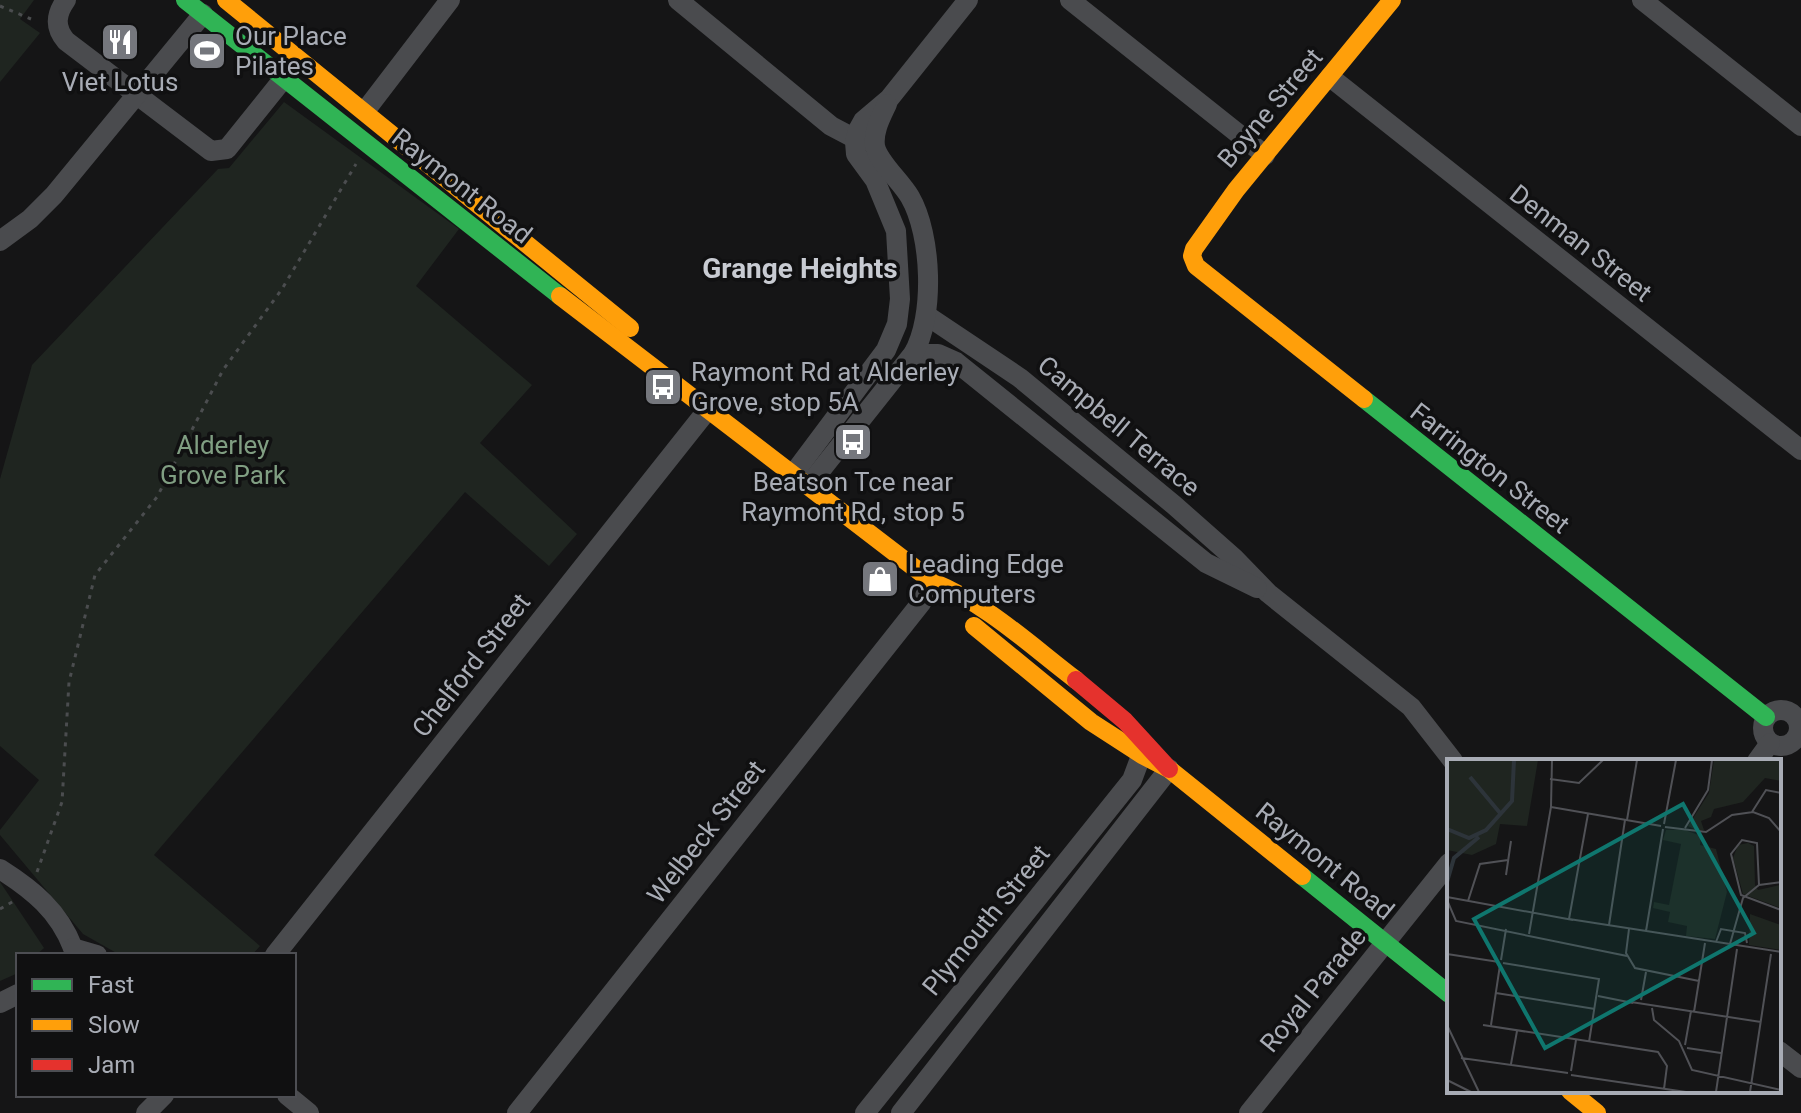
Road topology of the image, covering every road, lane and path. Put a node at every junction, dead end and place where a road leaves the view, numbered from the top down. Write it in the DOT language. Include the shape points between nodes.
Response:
graph roads {
  1 [pos="66,0"];
  2 [pos="185,0"];
  3 [pos="226,0"];
  4 [pos="450,0"];
  5 [pos="678,0"];
  6 [pos="968,0"];
  7 [pos="1070,0"];
  8 [pos="1392,0"];
  9 [pos="1642,0"];
  10 [pos="0,6"];
  11 [pos="203,14"];
  12 [pos="31,19"];
  13 [pos="1330,77"];
  14 [pos="284,78"];
  15 [pos="135,96"];
  16 [pos="365,111"];
  17 [pos="1801,126"];
  18 [pos="350,131"];
  19 [pos="865,141"];
  20 [pos="1265,155"];
  21 [pos="360,158"];
  22 [pos="0,241"];
  23 [pos="1193,252"];
  24 [pos="926,315"];
  25 [pos="970,342"];
  26 [pos="913,354"];
  27 [pos="959,365"];
  28 [pos="864,397"];
  29 [pos="709,408"];
  30 [pos="1801,450"];
  31 [pos="801,479"];
  32 [pos="933,582"];
  33 [pos="1268,593"];
  34 [pos="1797,709"];
  35 [pos="1766,717"];
  36 [pos="1770,743"];
  37 [pos="1798,743"];
  38 [pos="1141,756"];
  39 [pos="1451,759"];
  40 [pos="1758,759"];
  41 [pos="1169,769"];
  42 [pos="1447,865"];
  43 [pos="0,869"];
  44 [pos="30,891"];
  45 [pos="0,909"];
  46 [pos="1384,942"];
  47 [pos="70,952"];
  48 [pos="277,953"];
  49 [pos="1447,992"];
  50 [pos="1781,1053"];
  51 [pos="1801,1068"];
  52 [pos="1572,1093"];
  53 [pos="162,1097"];
  54 [pos="289,1097"];
  55 [pos="146,1113"];
  56 [pos="309,1113"];
  57 [pos="517,1113"];
  58 [pos="865,1113"];
  59 [pos="901,1113"];
  60 [pos="1249,1113"];
  61 [pos="1597,1113"];
  1 -- 15 [label="street" via="58,19 62,36"];
  2 -- 11 [label="main road, Raymont Road"];
  3 -- 16 [label="main road, Raymont Road"];
  4 -- 16 [label="street"];
  5 -- 19 [label="street" via="831,126"];
  6 -- 19 [label="street" via="889,99"];
  7 -- 20 [label="street"];
  8 -- 13 [label="main road, Boyne Street"];
  9 -- 17 [label="street"];
  10 -- 12 [label="path"];
  11 -- 14 [label="main road, Raymont Road"];
  11 -- 15 [label="street"];
  13 -- 20 [label="main road, Boyne Street"];
  13 -- 30 [label="street, Denman Street"];
  14 -- 15 [label="street" via="229,147 217,152 204,148"];
  14 -- 18 [label="main road, Raymont Road"];
  15 -- 22 [label="street" via="54,195"];
  16 -- 18 [label="main road"];
  16 -- 29 [label="main road, Raymont Road" via="651,345"];
  18 -- 29 [label="main road, Raymont Road"];
  19 -- 24 [label="street" via="907,192 918,217 927,261"];
  19 -- 28 [label="street" via="856,154 875,180 895,225 900,299 893,338"];
  20 -- 23 [label="main road, Boyne Street"];
  21 -- 44 [label="path" via="282,289 223,370 157,497 95,575 69,682 62,802"];
  23 -- 35 [label="main road, Farrington Street" via="1196,266 1206,276"];
  24 -- 25 [label="street, Campbell Terrace"];
  24 -- 26 [label="street"];
  25 -- 27 [label="street"];
  25 -- 33 [label="street, Campbell Terrace" via="1174,505"];
  26 -- 27 [label="street, Campbell Terrace" via="938,354"];
  26 -- 28 [label="street"];
  27 -- 33 [label="street, Campbell Terrace" via="1206,563"];
  28 -- 31 [label="street"];
  29 -- 31 [label="main road, Raymont Road"];
  29 -- 48 [label="street, Chelford Street"];
  31 -- 32 [label="main road, Raymont Road"];
  32 -- 38 [label="main road, Raymont Road" via="960,615 1106,734"];
  32 -- 41 [label="main road, Raymont Road" via="970,599 1120,715"];
  32 -- 57 [label="street, Welbeck Street"];
  33 -- 39 [label="street, Campbell Terrace" via="1411,707"];
  34 -- 35 [label="street"];
  34 -- 37 [label="street"];
  35 -- 36 [label="street" via="1763,731"];
  36 -- 37 [label="street"];
  36 -- 40 [label="street"];
  38 -- 41 [label="main road, Raymont Road"];
  38 -- 58 [label="street, Plymouth Street" via="1132,780"];
  41 -- 46 [label="main road, Raymont Road"];
  41 -- 59 [label="street, Plymouth Street"];
  42 -- 46 [label="street, Royal Parade"];
  43 -- 44 [label="street"];
  44 -- 45 [label="path"];
  44 -- 47 [label="street" via="57,916"];
  46 -- 49 [label="main road, Raymont Road"];
  46 -- 60 [label="street, Royal Parade"];
  50 -- 51 [label="street"];
  52 -- 61 [label="main road"];
  53 -- 55 [label="street"];
  54 -- 56 [label="street"];
}
